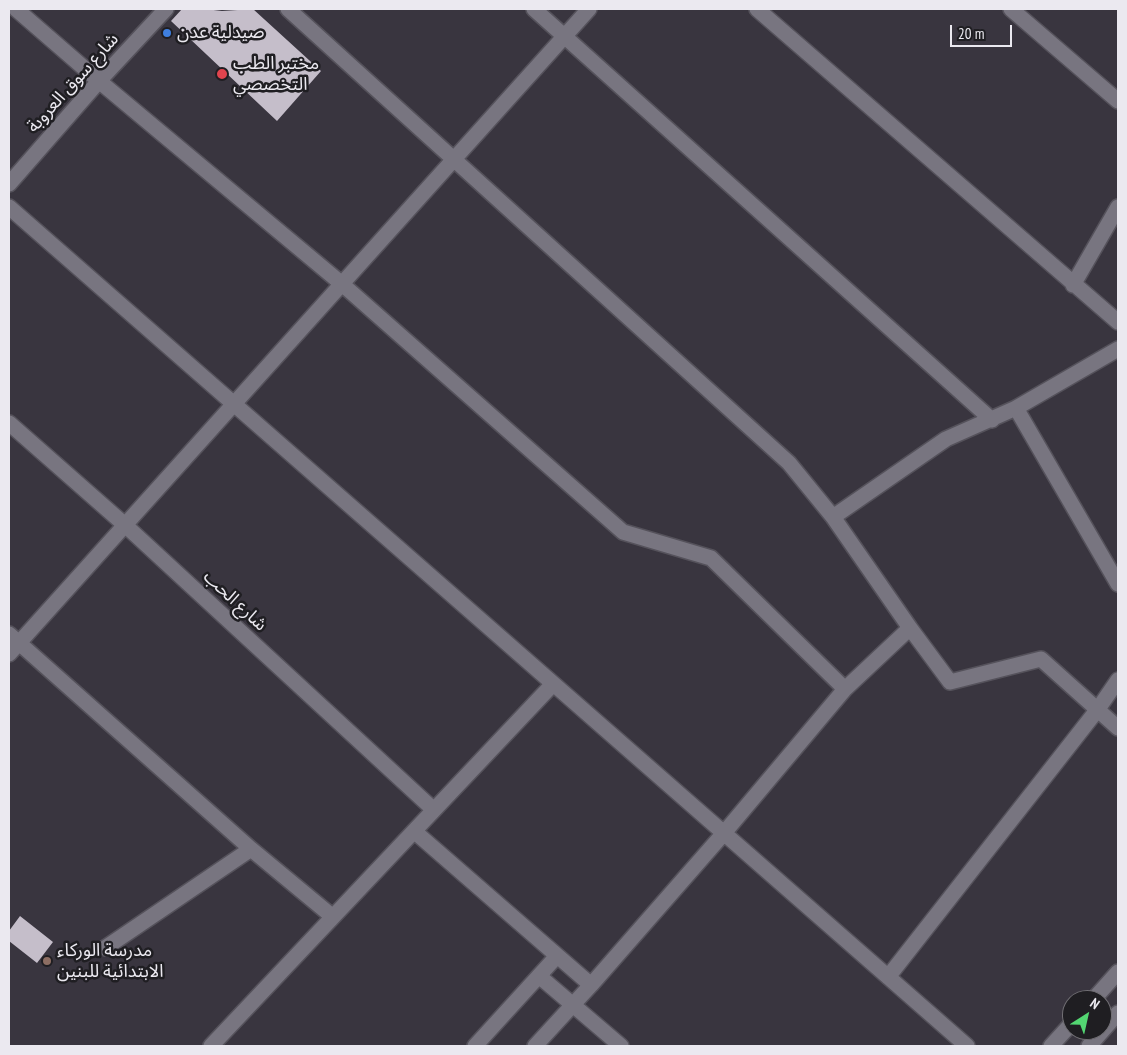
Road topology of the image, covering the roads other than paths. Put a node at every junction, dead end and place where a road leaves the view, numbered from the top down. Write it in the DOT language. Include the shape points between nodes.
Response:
graph roads {
  1 [pos="16,9"];
  2 [pos="166,9"];
  3 [pos="288,9"];
  4 [pos="534,9"];
  5 [pos="589,9"];
  6 [pos="757,9"];
  7 [pos="1011,9"];
  8 [pos="565,35"];
  9 [pos="99,81"];
  10 [pos="1118,100"];
  11 [pos="454,160"];
  12 [pos="9,184"];
  13 [pos="9,207"];
  14 [pos="1118,207"];
  15 [pos="342,284"];
  16 [pos="1074,285"];
  17 [pos="1118,322"];
  18 [pos="1118,349"];
  19 [pos="233,404"];
  20 [pos="1016,408"];
  21 [pos="992,420"];
  22 [pos="9,423"];
  23 [pos="833,517"];
  24 [pos="125,525"];
  25 [pos="1118,584"];
  26 [pos="910,628"];
  27 [pos="12,644"];
  28 [pos="1118,680"];
  29 [pos="553,684"];
  30 [pos="845,689"];
  31 [pos="1098,709"];
  32 [pos="1118,728"];
  33 [pos="434,810"];
  34 [pos="414,832"];
  35 [pos="724,834"];
  36 [pos="251,849"];
  37 [pos="333,917"];
  38 [pos="105,948"];
  39 [pos="557,956"];
  40 [pos="1118,972"];
  41 [pos="539,976"];
  42 [pos="888,977"];
  43 [pos="591,985"];
  44 [pos="1102,990"];
  45 [pos="573,1004"];
  46 [pos="1118,1013"];
  47 [pos="1062,1034"];
  48 [pos="215,1045"];
  49 [pos="475,1046"];
  50 [pos="535,1046"];
  51 [pos="621,1046"];
  52 [pos="967,1046"];
  53 [pos="1051,1046"];
  54 [pos="1089,1046"];
  1 -- 9 [label="street"];
  2 -- 9 [label="street, شارع سوق العروبة"];
  3 -- 11 [label="street"];
  4 -- 8 [label="street"];
  5 -- 8 [label="street"];
  6 -- 16 [label="street"];
  7 -- 10 [label="street"];
  8 -- 11 [label="street"];
  8 -- 21 [label="street"];
  9 -- 12 [label="street, شارع سوق العروبة"];
  9 -- 15 [label="street"];
  11 -- 15 [label="street"];
  11 -- 23 [label="street" via="789,463"];
  13 -- 19 [label="street"];
  14 -- 16 [label="street"];
  15 -- 19 [label="street"];
  15 -- 30 [label="street" via="623,532 711,558"];
  16 -- 17 [label="street"];
  18 -- 20 [label="street"];
  19 -- 24 [label="street"];
  19 -- 29 [label="street"];
  20 -- 21 [label="street"];
  20 -- 25 [label="street"];
  21 -- 23 [label="street" via="946,440"];
  22 -- 24 [label="street, شارع الحب"];
  23 -- 26 [label="street"];
  24 -- 27 [label="street"];
  24 -- 33 [label="street, شارع الحب"];
  26 -- 30 [label="street"];
  26 -- 31 [label="street" via="950,682 1041,659"];
  27 -- 36 [label="street"];
  28 -- 31 [label="street"];
  29 -- 33 [label="street"];
  29 -- 35 [label="street"];
  30 -- 35 [label="street"];
  31 -- 32 [label="street"];
  31 -- 42 [label="street"];
  33 -- 34 [label="street"];
  34 -- 37 [label="street"];
  34 -- 39 [label="street"];
  35 -- 42 [label="street"];
  35 -- 43 [label="street"];
  36 -- 37 [label="street"];
  36 -- 38 [label="street"];
  37 -- 48 [label="street"];
  39 -- 41 [label="street"];
  39 -- 43 [label="street"];
  40 -- 44 [label="street"];
  41 -- 45 [label="street"];
  41 -- 49 [label="street"];
  42 -- 52 [label="street"];
  43 -- 45 [label="street"];
  45 -- 50 [label="street"];
  45 -- 51 [label="street"];
  46 -- 54 [label="street"];
  47 -- 53 [label="street"];
}
